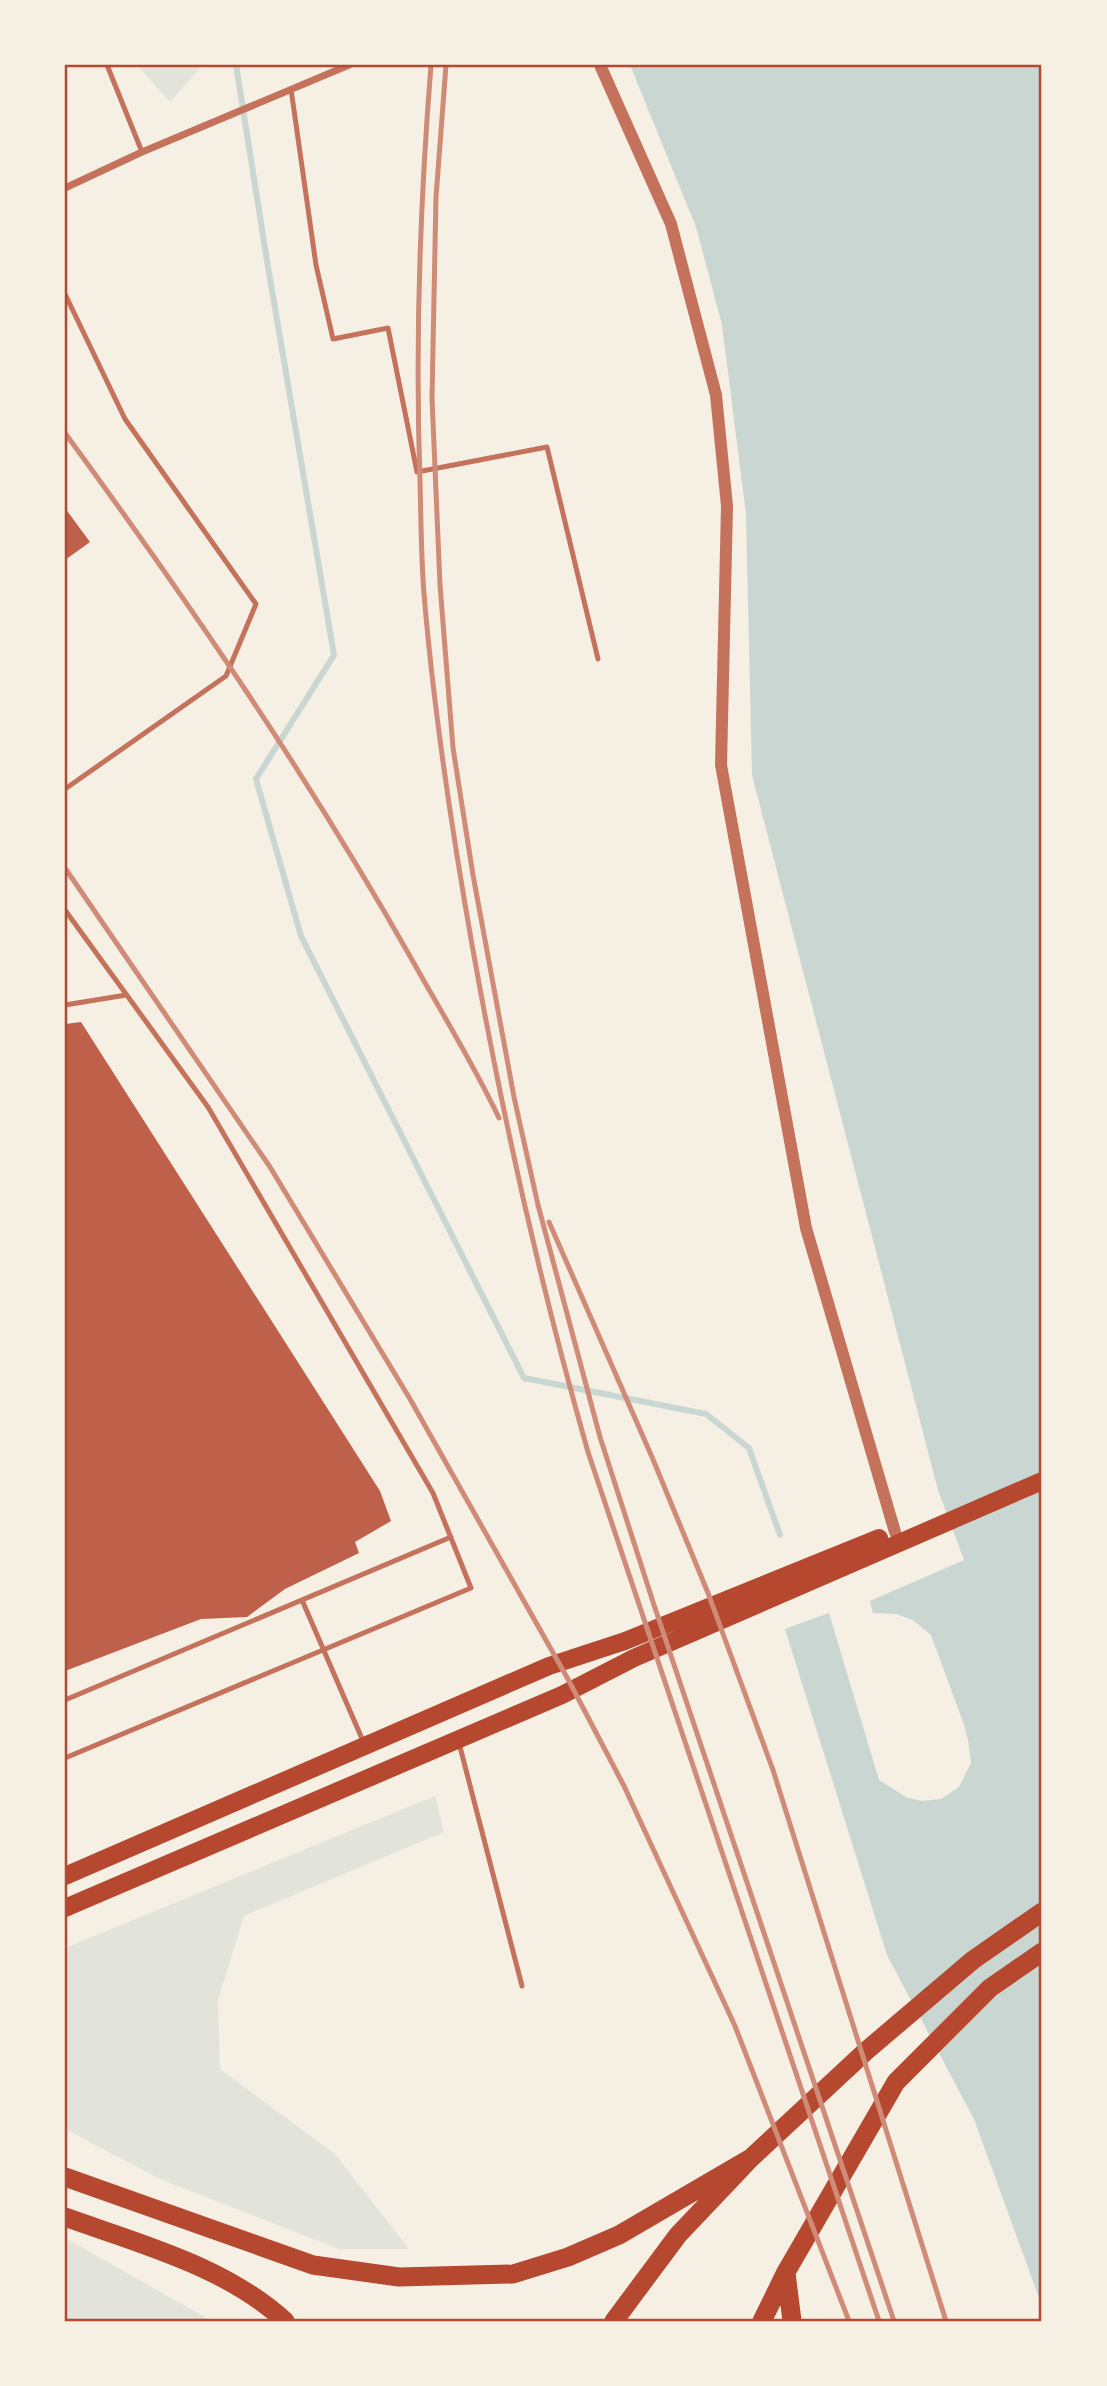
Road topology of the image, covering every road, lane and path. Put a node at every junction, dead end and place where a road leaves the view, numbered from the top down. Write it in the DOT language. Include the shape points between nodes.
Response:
graph roads {
  1 [pos="107,65"];
  2 [pos="349,65"];
  3 [pos="600,65"];
  4 [pos="291,89"];
  5 [pos="142,152"];
  6 [pos="65,188"];
  7 [pos="65,294"];
  8 [pos="598,659"];
  9 [pos="65,789"];
  10 [pos="65,910"];
  11 [pos="126,995"];
  12 [pos="65,1005"];
  13 [pos="1042,1469"];
  14 [pos="1042,1481"];
  15 [pos="929,1523"];
  16 [pos="895,1532"];
  17 [pos="450,1537"];
  18 [pos="302,1600"];
  19 [pos="324,1649"];
  20 [pos="65,1700"];
  21 [pos="458,1740"];
  22 [pos="365,1746"];
  23 [pos="65,1758"];
  24 [pos="65,1876"];
  25 [pos="65,1908"];
  26 [pos="1042,1912"];
  27 [pos="1042,1952"];
  28 [pos="522,1986"];
  29 [pos="751,2158"];
  30 [pos="65,2178"];
  31 [pos="65,2217"];
  32 [pos="786,2272"];
  33 [pos="278,2315"];
  34 [pos="296,2321"];
  35 [pos="614,2321"];
  36 [pos="762,2321"];
  37 [pos="792,2321"];
  1 -- 5 [label="lane"];
  2 -- 4 [label="street"];
  3 -- 16 [label="street" via="671,224 716,395 727,506 721,765 806,1228"];
  4 -- 5 [label="street"];
  4 -- 8 [label="lane" via="316,265 333,339 388,328 417,472 547,447"];
  5 -- 6 [label="street"];
  7 -- 9 [label="lane" via="125,419 256,604 226,676"];
  10 -- 11 [label="lane"];
  11 -- 12 [label="lane"];
  11 -- 17 [label="lane" via="208,1107 433,1493"];
  13 -- 15 [label="highway"];
  14 -- 15 [label="highway"];
  15 -- 16 [label="highway"];
  15 -- 21 [label="highway"];
  16 -- 22 [label="highway" via="625,1641 549,1666"];
  17 -- 18 [label="lane"];
  17 -- 19 [label="lane" via="471,1588"];
  18 -- 19 [label="lane"];
  18 -- 20 [label="lane"];
  19 -- 22 [label="lane"];
  19 -- 23 [label="lane"];
  21 -- 25 [label="highway"];
  21 -- 28 [label="lane"];
  22 -- 24 [label="highway"];
  26 -- 29 [label="highway" via="973,1960"];
  27 -- 32 [label="highway" via="990,1988 896,2082"];
  29 -- 30 [label="highway" via="619,2235 513,2274 399,2277 313,2265"];
  29 -- 35 [label="highway" via="678,2235"];
  31 -- 33 [label="highway" via="205,2268"];
  32 -- 36 [label="highway"];
  32 -- 37 [label="highway"];
  33 -- 34 [label="highway"];
}
